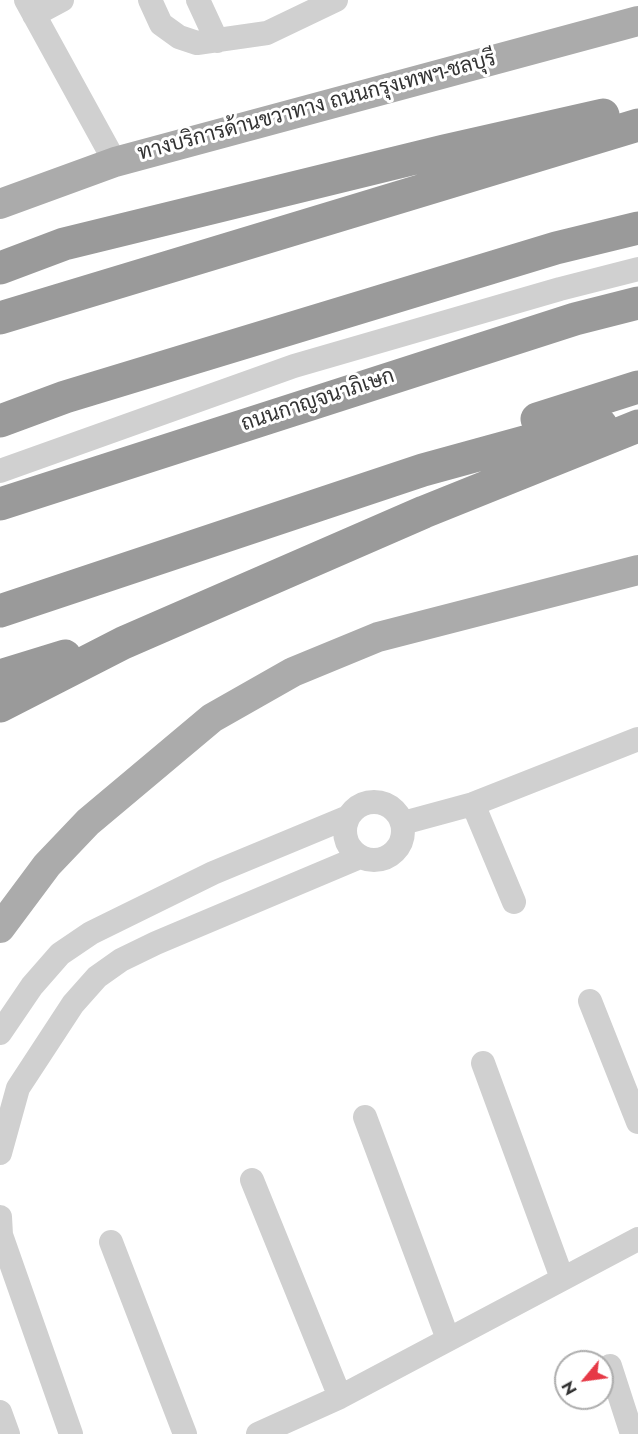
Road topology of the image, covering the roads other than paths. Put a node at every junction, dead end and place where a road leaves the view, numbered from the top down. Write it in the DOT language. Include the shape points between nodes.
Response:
graph roads {
  1 [pos="62,0"];
  2 [pos="150,0"];
  3 [pos="198,0"];
  4 [pos="336,0"];
  5 [pos="30,7"];
  6 [pos="638,21"];
  7 [pos="217,41"];
  8 [pos="638,102"];
  9 [pos="638,109"];
  10 [pos="603,115"];
  11 [pos="638,125"];
  12 [pos="115,162"];
  13 [pos="0,204"];
  14 [pos="638,228"];
  15 [pos="0,268"];
  16 [pos="638,269"];
  17 [pos="638,303"];
  18 [pos="0,318"];
  19 [pos="638,387"];
  20 [pos="638,417"];
  21 [pos="0,422"];
  22 [pos="638,426"];
  23 [pos="638,442"];
  24 [pos="573,452"];
  25 [pos="423,470"];
  26 [pos="0,471"];
  27 [pos="0,504"];
  28 [pos="638,570"];
  29 [pos="0,611"];
  30 [pos="123,643"];
  31 [pos="0,676"];
  32 [pos="0,706"];
  33 [pos="638,739"];
  34 [pos="473,804"];
  35 [pos="348,817"];
  36 [pos="402,823"];
  37 [pos="360,857"];
  38 [pos="514,902"];
  39 [pos="0,928"];
  40 [pos="590,1001"];
  41 [pos="0,1033"];
  42 [pos="483,1063"];
  43 [pos="365,1117"];
  44 [pos="638,1122"];
  45 [pos="0,1153"];
  46 [pos="252,1180"];
  47 [pos="0,1229"];
  48 [pos="638,1239"];
  49 [pos="111,1242"];
  50 [pos="562,1278"];
  51 [pos="448,1339"];
  52 [pos="614,1378"];
  53 [pos="340,1397"];
  54 [pos="0,1412"];
  55 [pos="8,1434"];
  56 [pos="71,1434"];
  57 [pos="185,1434"];
  58 [pos="258,1434"];
  59 [pos="632,1434"];
  1 -- 5 [label="street"];
  2 -- 7 [label="street" via="161,24 178,37 197,43"];
  3 -- 7 [label="street"];
  4 -- 7 [label="street" via="267,33"];
  5 -- 12 [label="street"];
  6 -- 12 [label="main road, ทางบริการด้านขวาทาง ถนนกรุงเทพฯ-ชลบุรี"];
  8 -- 10 [label="highway"];
  9 -- 10 [label="highway"];
  10 -- 15 [label="highway" via="64,244"];
  11 -- 18 [label="highway"];
  12 -- 13 [label="main road, ทางบริการด้านขวาทาง ถนนกรุงเทพฯ-ชลบุรี"];
  14 -- 21 [label="highway" via="556,248 133,376"];
  16 -- 26 [label="street" via="294,366"];
  17 -- 27 [label="highway, ถนนกาญจนาภิเษก" via="575,319"];
  19 -- 25 [label="highway" via="481,436"];
  20 -- 25 [label="highway" via="554,434"];
  22 -- 24 [label="highway"];
  23 -- 24 [label="highway"];
  24 -- 30 [label="highway"];
  25 -- 29 [label="highway"];
  28 -- 39 [label="main road" via="378,637 293,672 212,718 88,822 46,865"];
  30 -- 31 [label="highway"];
  30 -- 32 [label="highway"];
  33 -- 34 [label="street"];
  34 -- 36 [label="street"];
  34 -- 38 [label="street"];
  35 -- 36 [label="street" via="356,808 378,802 398,813"];
  35 -- 37 [label="street" via="346,839"];
  35 -- 41 [label="street" via="213,873 90,933 60,954"];
  36 -- 37 [label="street" via="404,835 393,855 371,861"];
  37 -- 45 [label="street" via="156,943 97,977 73,1004 18,1088"];
  40 -- 44 [label="street"];
  42 -- 50 [label="street"];
  43 -- 51 [label="street"];
  46 -- 53 [label="street"];
  47 -- 56 [label="street"];
  48 -- 50 [label="street"];
  49 -- 57 [label="street"];
  50 -- 51 [label="street"];
  51 -- 53 [label="street"];
  52 -- 59 [label="street"];
  53 -- 58 [label="street"];
  54 -- 55 [label="street"];
}
